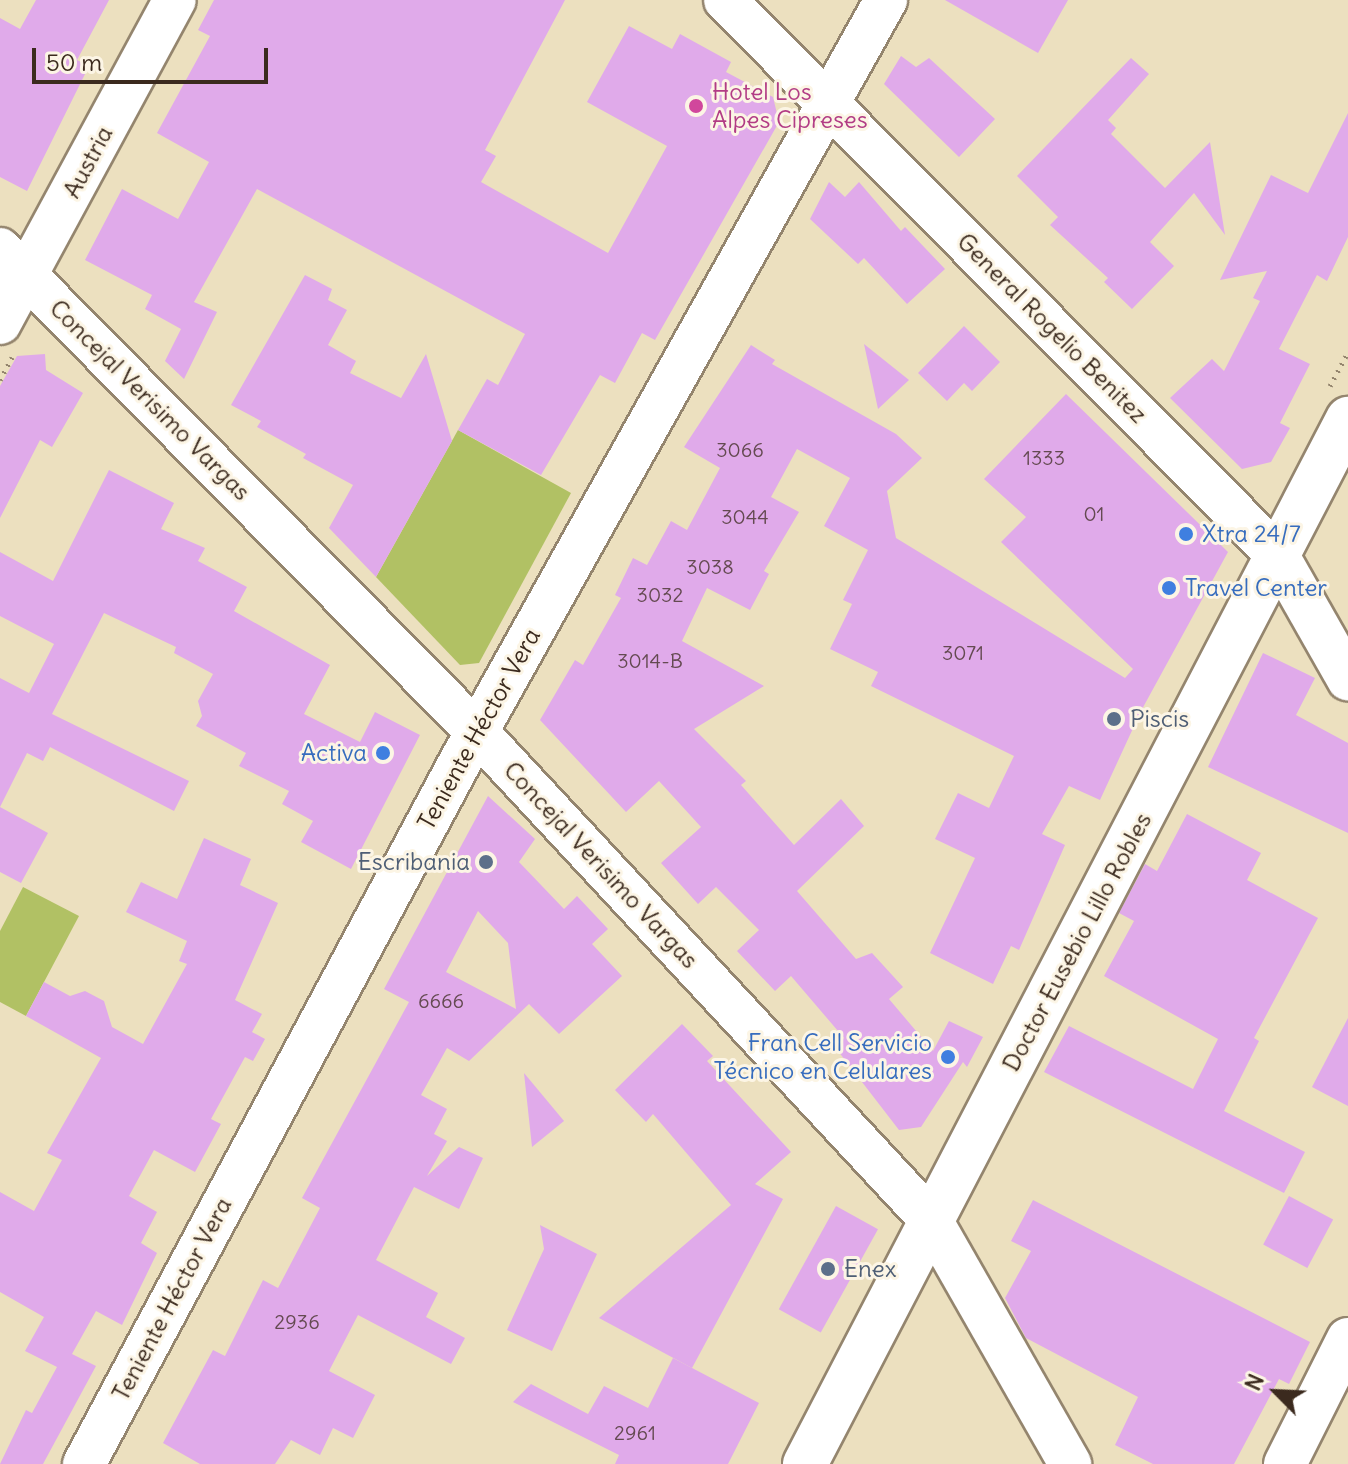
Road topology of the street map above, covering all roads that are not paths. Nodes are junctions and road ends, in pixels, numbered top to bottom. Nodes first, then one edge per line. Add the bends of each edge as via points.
1 (175, 0) edge
2 (725, 0) edge
3 (886, 0) edge
4 (828, 103) junction
5 (14, 262) edge
6 (7, 337) edge
7 (1348, 419) edge
8 (1278, 556) junction
9 (1348, 679) edge
10 (477, 732) junction
11 (931, 1220) junction
12 (1348, 1339) edge
13 (84, 1464) edge
14 (805, 1464) edge
15 (1070, 1464) edge
16 (1285, 1464) edge

1 - 5 street, Austria
2 - 4 street, General Rogelio Benitez
3 - 4 street, Teniente Héctor Vera
4 - 8 street, General Rogelio Benitez
4 - 10 street, Teniente Héctor Vera
5 - 6 street, Austria
5 - 10 street, Concejal Verisimo Vargas
7 - 8 main road, Doctor Eusebio Lillo Robles
8 - 9 street, General Rogelio Benitez
8 - 11 main road, Doctor Eusebio Lillo Robles
10 - 11 street, Concejal Verisimo Vargas
10 - 13 street, Teniente Héctor Vera
11 - 14 main road, Doctor Eusebio Lillo Robles
11 - 15 street, Concejal Verisimo Vargas
12 - 16 street

